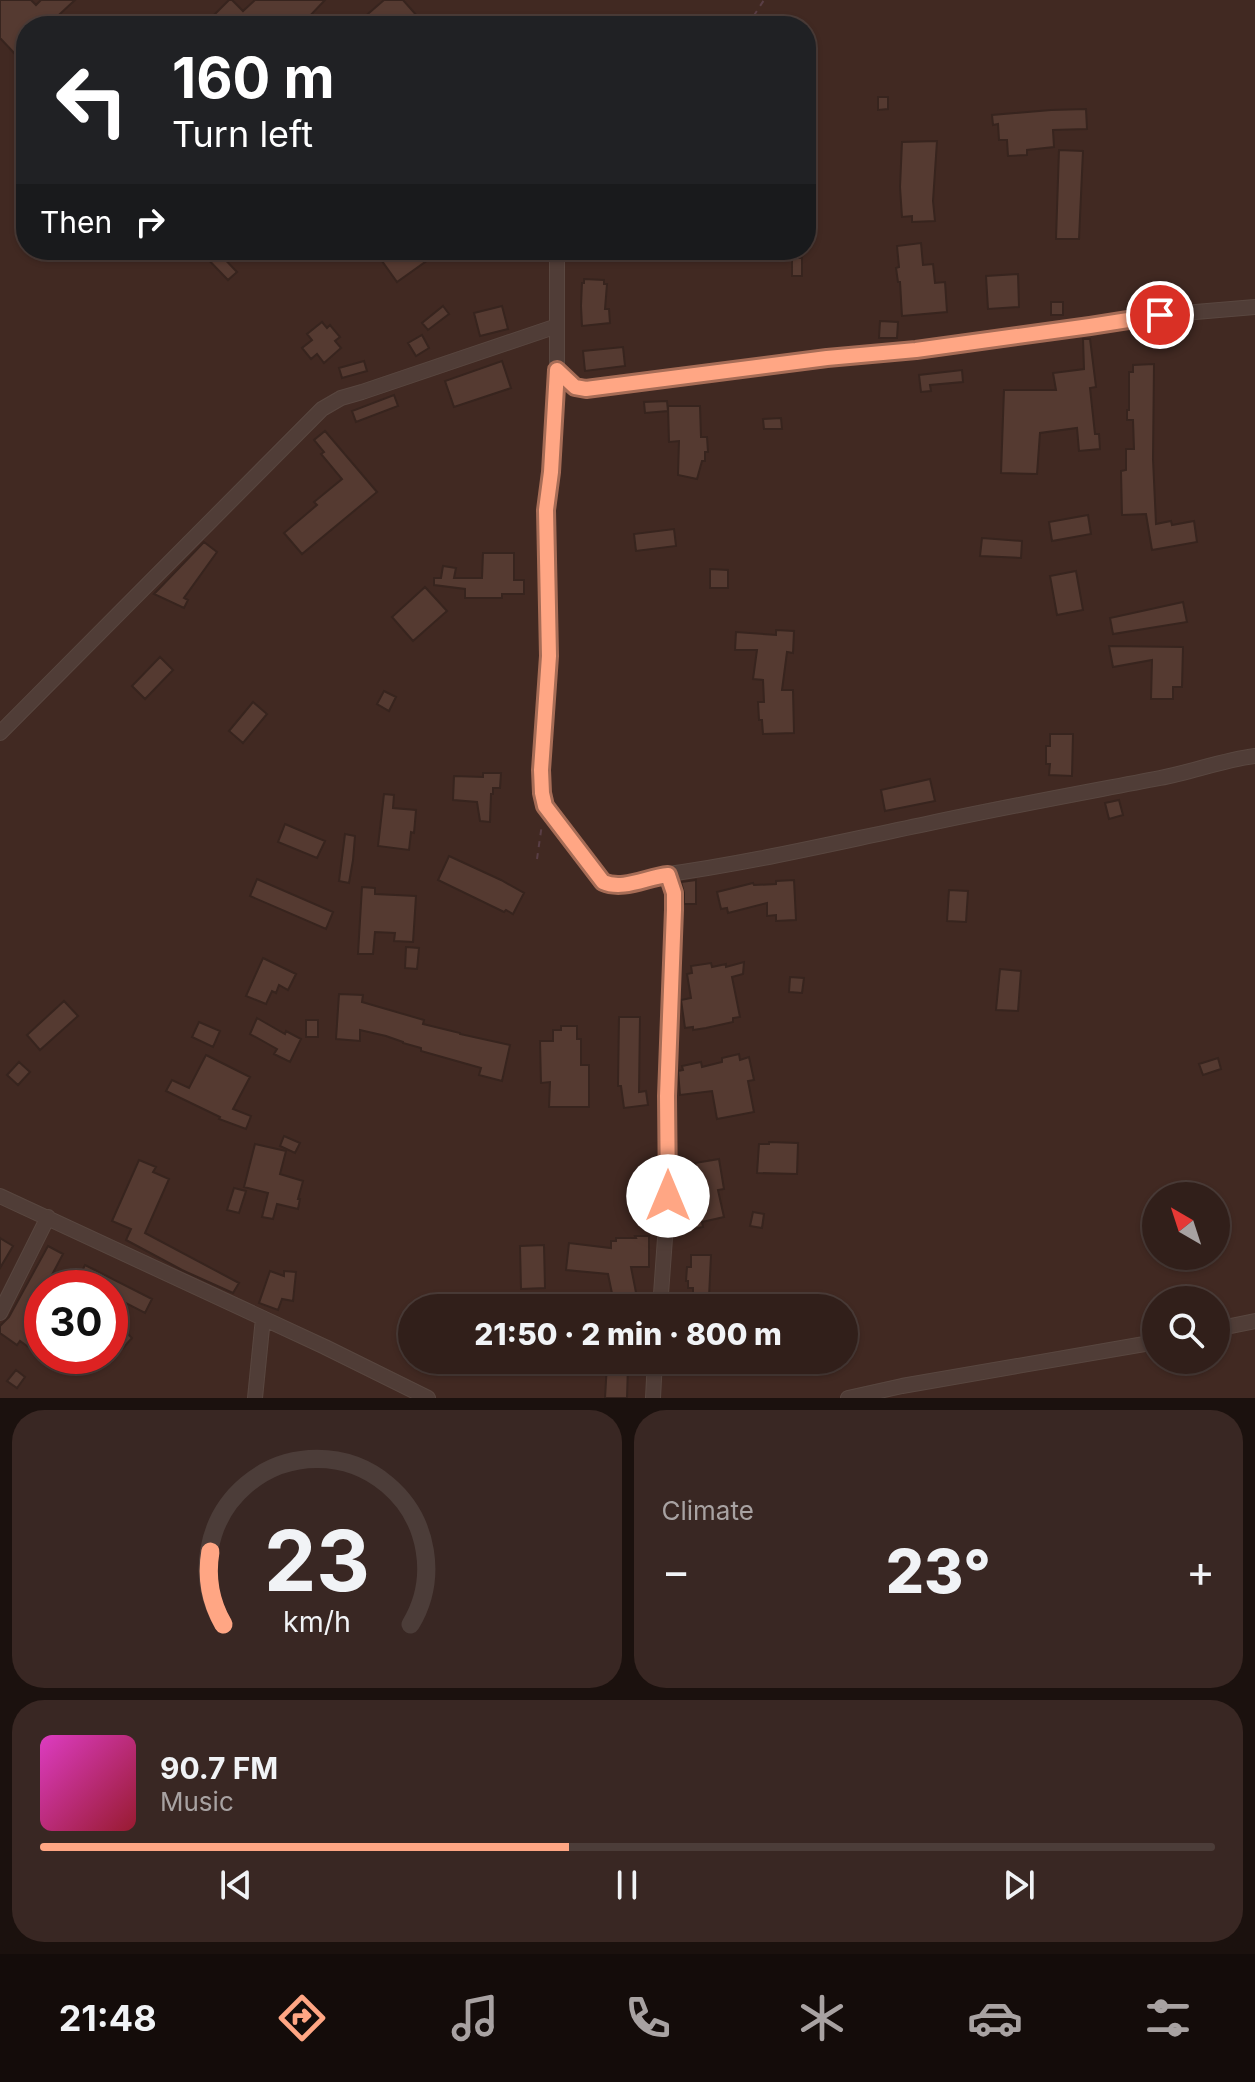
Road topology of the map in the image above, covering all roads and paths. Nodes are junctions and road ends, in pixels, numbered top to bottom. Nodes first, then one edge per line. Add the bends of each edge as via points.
1 (557, 260) edge
2 (1255, 307) edge
3 (557, 326) junction
4 (557, 370) junction
5 (0, 733) edge
6 (1255, 756) edge
7 (545, 806) junction
8 (537, 859) dead end
9 (668, 875) junction
10 (0, 1196) edge
11 (48, 1217) junction
12 (661, 1294) edge
13 (0, 1313) edge
14 (263, 1318) junction
15 (1255, 1321) edge
16 (1230, 1326) edge
17 (1142, 1344) edge
18 (654, 1374) edge
19 (255, 1398) edge
20 (428, 1398) edge
21 (653, 1398) edge
22 (848, 1398) edge

1 - 3 street
2 - 4 street via 586,389 575,387
3 - 4 street
3 - 5 street via 341,398 322,409
4 - 7 street via 546,510 549,656 541,770
6 - 9 street
7 - 8 path
7 - 9 street via 603,882 619,886
9 - 12 street via 674,910
10 - 11 street
11 - 13 street
11 - 14 street
14 - 19 street
14 - 20 street
15 - 16 street
17 - 22 street
18 - 21 street

